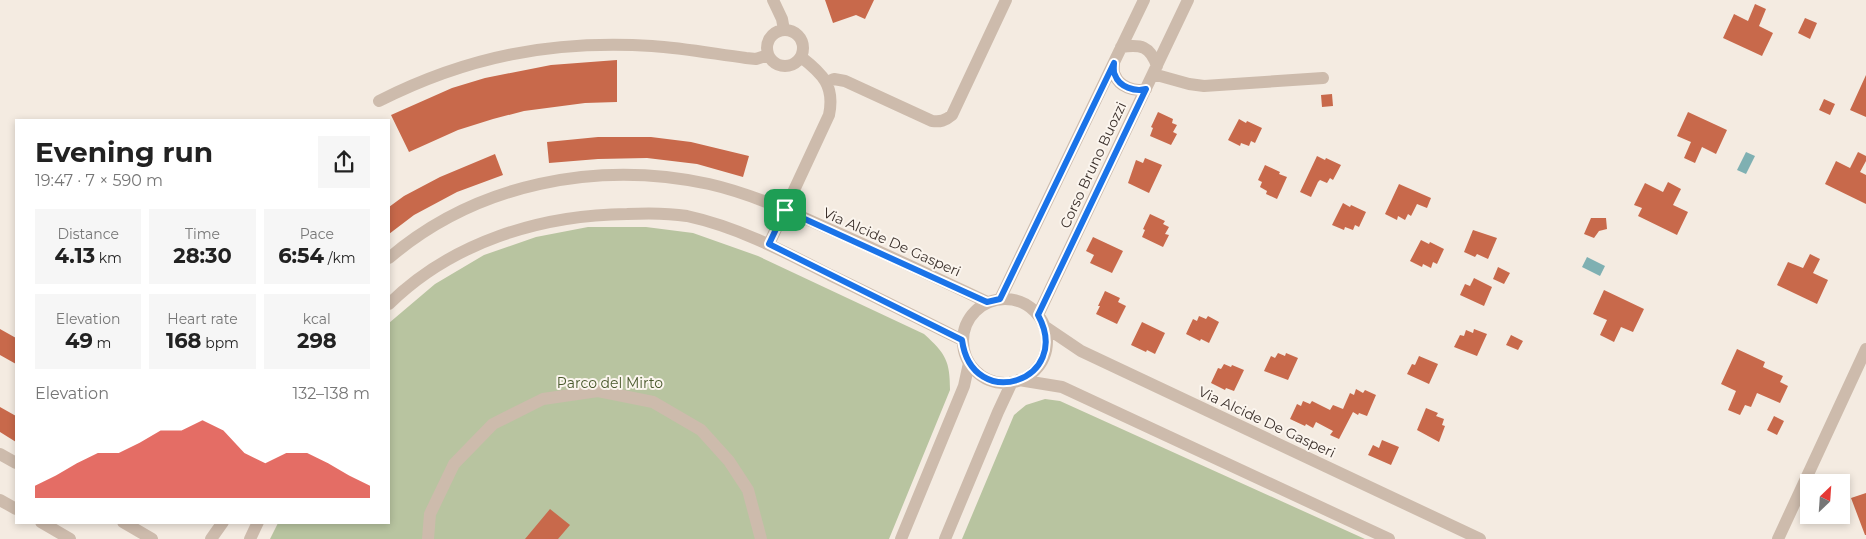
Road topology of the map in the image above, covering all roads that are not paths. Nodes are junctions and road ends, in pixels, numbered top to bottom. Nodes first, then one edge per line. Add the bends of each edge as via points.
1 (773, 0) edge
2 (1006, 0) edge
3 (1144, 0) edge
4 (1188, 0) edge
5 (784, 30) junction
6 (1121, 46) junction
7 (768, 55) junction
8 (801, 57) junction
9 (1114, 63) junction
10 (1155, 70) junction
11 (1323, 78) dead end
12 (827, 82) junction
13 (1146, 89) junction
14 (379, 100) dead end
15 (785, 210) junction
16 (769, 244) junction
17 (390, 257) edge
18 (1000, 299) junction
19 (987, 302) junction
20 (390, 303) edge
21 (1041, 321) junction
22 (962, 340) junction
23 (1866, 349) edge
24 (969, 363) junction
25 (1016, 381) junction
26 (0, 454) edge
27 (15, 462) edge
28 (0, 500) edge
29 (15, 508) edge
30 (44, 524) edge
31 (126, 524) edge
32 (222, 524) edge
33 (257, 524) edge
34 (70, 539) edge
35 (152, 539) edge
36 (211, 539) edge
37 (250, 539) edge
38 (428, 539) edge
39 (762, 539) edge
40 (901, 539) edge
41 (945, 539) edge
42 (1389, 539) edge
43 (1480, 539) edge
44 (1778, 539) edge

1 - 5 street
2 - 12 street via 947,120 932,121 839,79
3 - 6 street, Corso Bruno Buozzi
4 - 10 street, Corso Bruno Buozzi
5 - 7 street via 771,36 766,48
5 - 8 street via 793,32 801,40
6 - 9 street, Corso Bruno Buozzi
6 - 10 street via 1136,45 1148,49
7 - 8 street via 775,64 787,67
7 - 14 street via 756,59 652,46 580,45 536,49 494,57 414,83
8 - 12 street
9 - 13 street via 1115,75 1120,82 1139,91
9 - 18 street, Corso Bruno Buozzi
10 - 11 street via 1189,84 1204,86
10 - 13 street, Corso Bruno Buozzi
12 - 15 street via 831,105 828,116
13 - 21 street, Corso Bruno Buozzi
15 - 16 street
15 - 17 street, Via Alcide De Gasperi via 710,184 676,178 630,174 553,180 476,204 409,241
15 - 19 street, Via Alcide De Gasperi
16 - 20 street via 686,216 642,213 565,219 524,227 459,252
16 - 22 street
18 - 19 street
18 - 21 street via 1015,300 1028,306
19 - 22 street via 969,318
21 - 25 street via 1047,339 1040,364 1031,374
21 - 43 street, Via Alcide De Gasperi via 1081,351
22 - 24 street
23 - 44 street
24 - 25 street via 988,379 1000,383
24 - 40 street via 964,386
25 - 41 street via 998,412
25 - 42 street via 1062,387
26 - 27 street
28 - 29 street
30 - 34 street
31 - 35 street
32 - 36 street
33 - 37 street
38 - 39 street via 430,514 454,464 493,424 543,399 598,391 653,402 701,430 729,461 748,490

